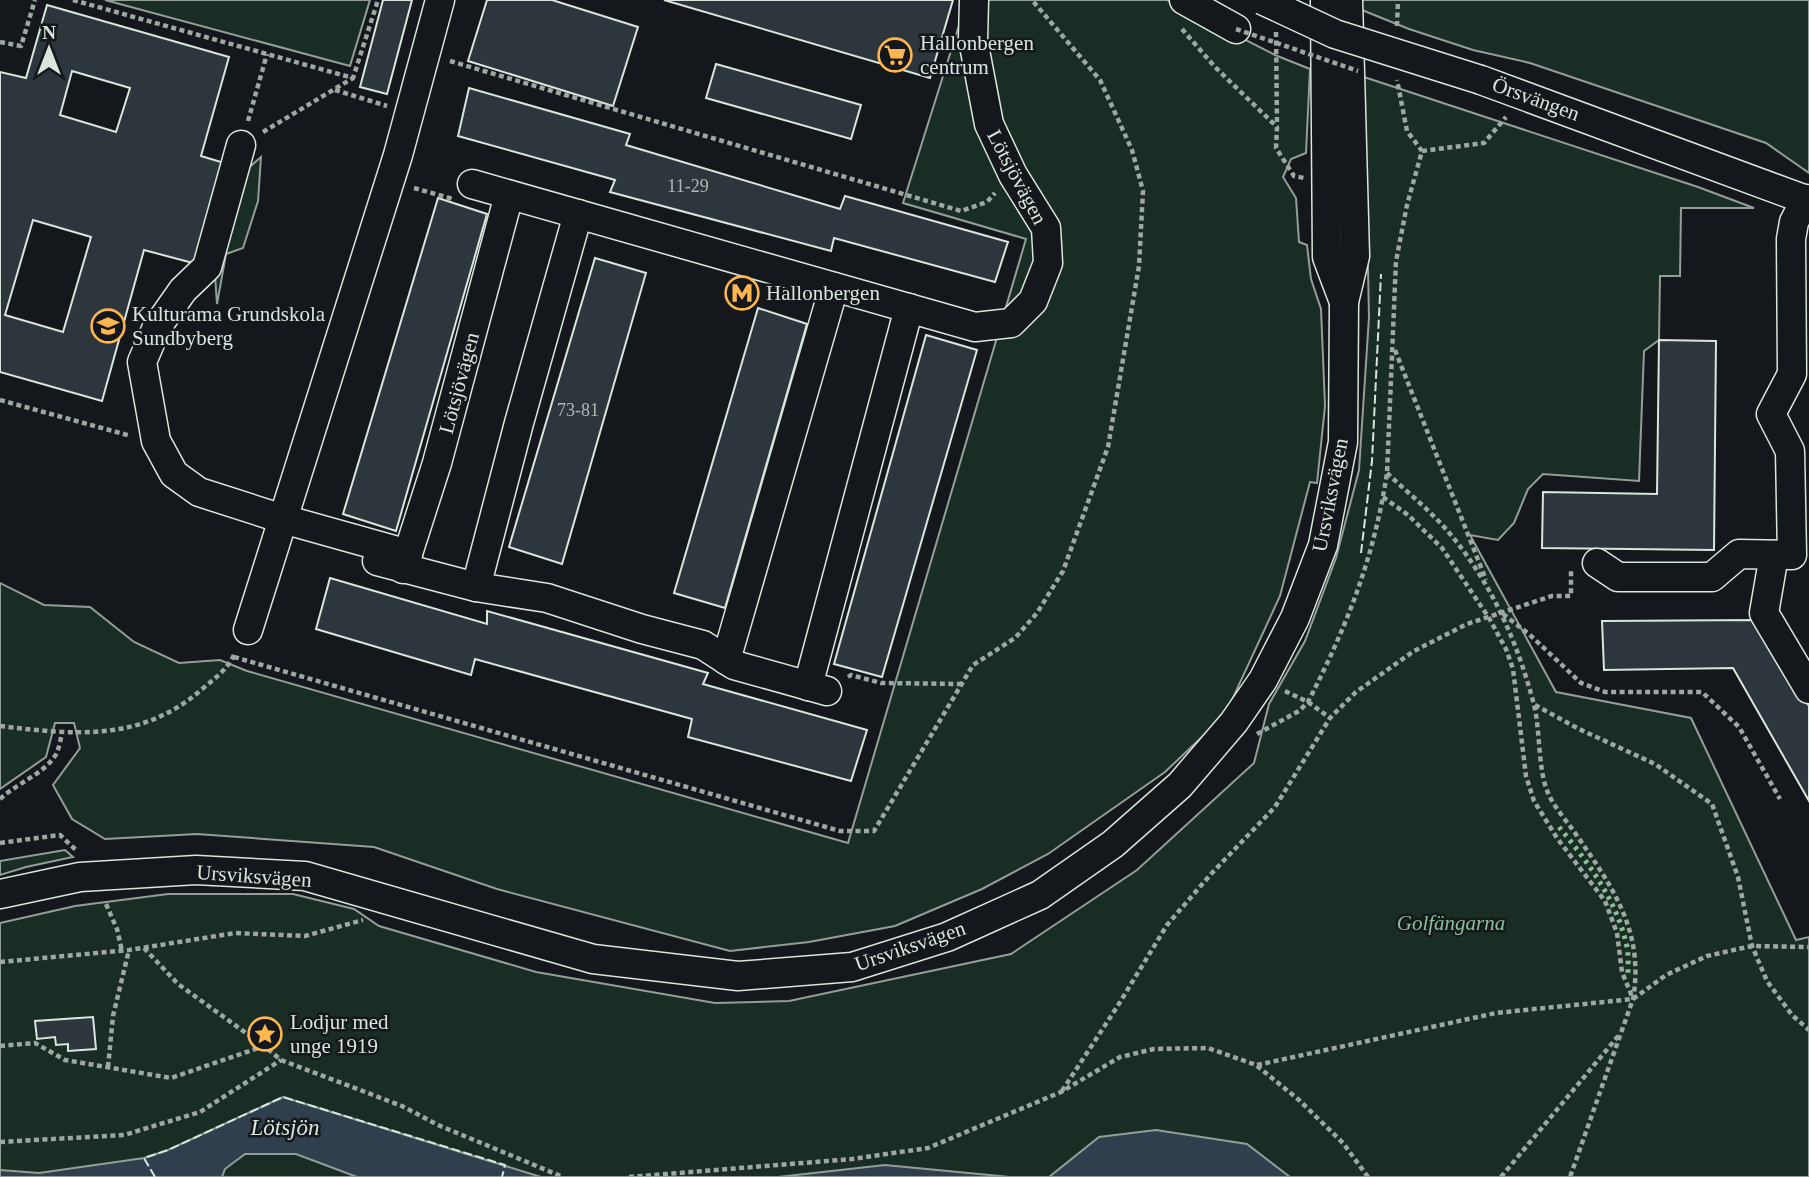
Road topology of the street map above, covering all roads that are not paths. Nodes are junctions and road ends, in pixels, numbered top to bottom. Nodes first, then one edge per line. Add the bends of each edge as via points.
1 (440, 0) edge
2 (974, 0) edge
3 (1262, 0) edge
4 (1325, 0) edge
5 (1348, 0) edge
6 (1181, 13) edge
7 (1236, 29) dead end
8 (241, 145) road end
9 (472, 184) dead end
10 (509, 195) junction
11 (1808, 200) edge
12 (578, 214) junction
13 (834, 287) junction
14 (1344, 302) junction
15 (909, 309) junction
16 (283, 519) junction
17 (351, 553) dead end
18 (1792, 560) edge
19 (406, 562) junction
20 (1597, 563) dead end
21 (476, 587) junction
22 (248, 630) road end
23 (726, 660) junction
24 (1809, 689) edge
25 (0, 894) edge

1 - 16 street via 398,155
2 - 15 street, Lötsjövägen via 973,40 989,124 1046,228 1048,263 1033,301 1011,323 975,327
3 - 11 street, Örsvängen, bridge via 1335,33 1481,79
4 - 14 street, Ursviksvägen via 1328,257
5 - 14 street, Ursviksvägen via 1355,256
6 - 7 street
8 - 16 street via 206,267 157,327 142,362 156,441 174,474 199,492
9 - 10 street, Lötsjövägen
10 - 12 street, Lötsjövägen
10 - 19 street, Lötsjövägen
11 - 18 street via 1794,222 1791,239 1792,374 1771,414 1790,451
12 - 13 street, Lötsjövägen
12 - 21 street
13 - 15 street, Lötsjövägen
13 - 23 street
14 - 25 street, Ursviksvägen via 1343,442 1323,545 1263,680 1180,785 1113,844 1040,895 947,937 852,967 737,976 593,959 305,876 196,870 80,877
15 - 23 street via 818,688
16 - 19 street
16 - 22 street
17 - 19 street
18 - 20 street via 1739,554 1712,577 1618,577
18 - 24 street via 1763,612
19 - 21 street
21 - 23 street via 547,598 703,645

